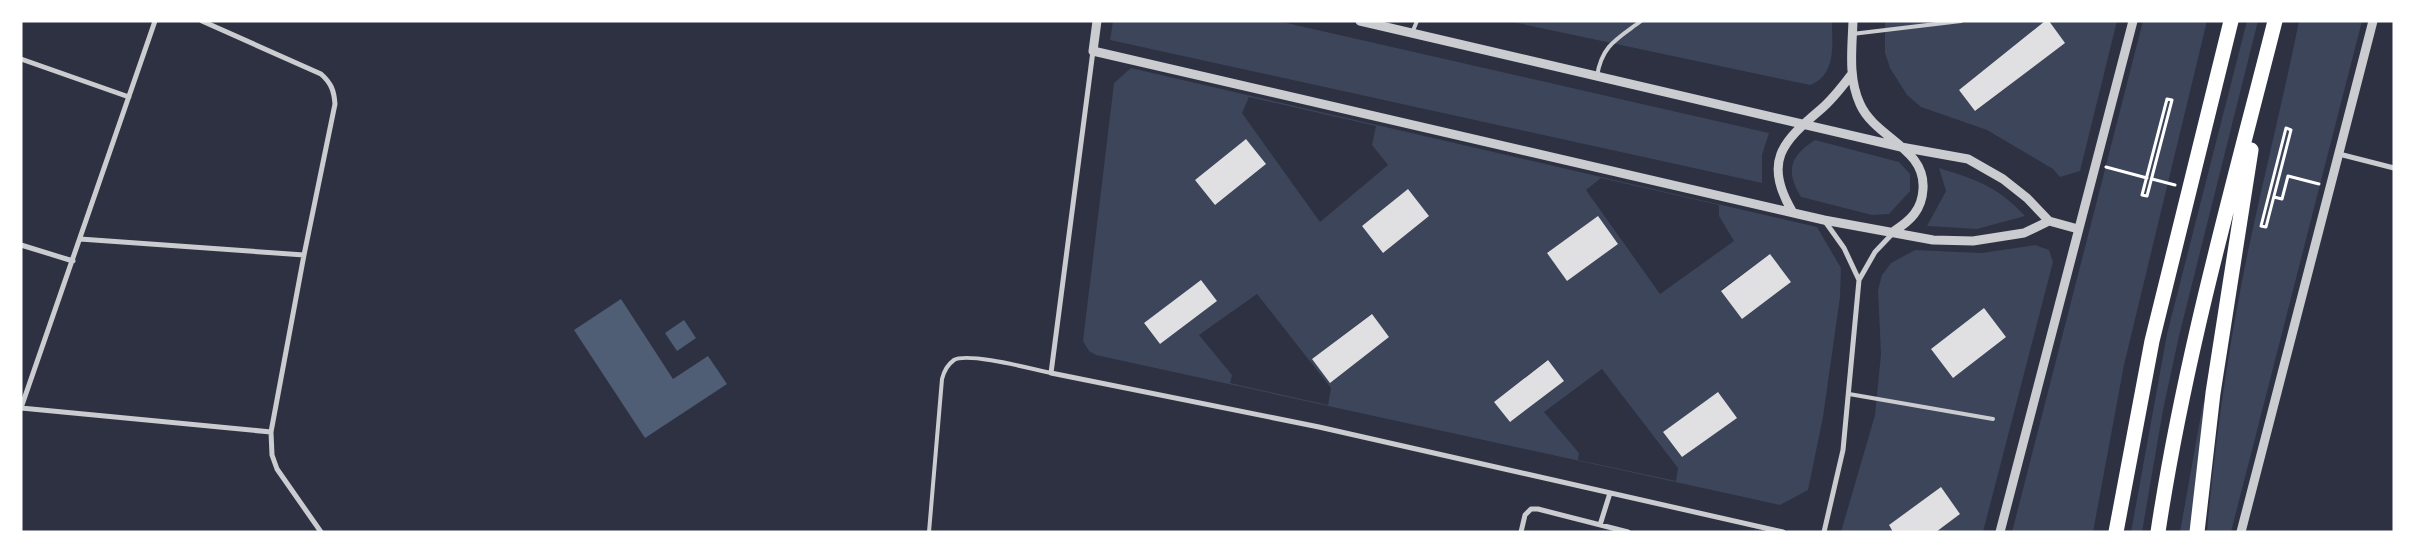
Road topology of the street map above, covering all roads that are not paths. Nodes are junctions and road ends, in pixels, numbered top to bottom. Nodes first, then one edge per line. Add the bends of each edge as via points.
1 (155, 21) edge
2 (202, 21) edge
3 (1097, 21) edge
4 (1360, 21) edge
5 (1417, 21) edge
6 (1641, 21) edge
7 (1853, 21) edge
8 (1961, 21) edge
9 (2133, 21) edge
10 (2231, 21) edge
11 (2274, 21) edge
12 (2373, 21) edge
13 (1412, 33) junction
14 (1852, 34) junction
15 (1093, 51) junction
16 (2266, 56) junction
17 (21, 59) edge
18 (1851, 75) junction
19 (1597, 76) junction
20 (129, 97) junction
21 (1802, 124) junction
22 (1901, 147) junction
23 (2340, 154) junction
24 (2394, 168) edge
25 (1792, 211) junction
26 (1824, 220) junction
27 (2049, 221) junction
28 (2078, 229) junction
29 (1894, 231) junction
30 (80, 239) junction
31 (21, 245) edge
32 (304, 255) junction
33 (72, 261) junction
34 (1859, 280) junction
35 (1051, 373) junction
36 (1849, 394) junction
37 (21, 408) edge
38 (1993, 418) dead end
39 (271, 432) junction
40 (1610, 493) junction
41 (1600, 525) junction
42 (321, 532) edge
43 (929, 532) edge
44 (1521, 532) edge
45 (1628, 532) edge
46 (1783, 532) edge
47 (1824, 532) edge
48 (2000, 532) edge
49 (2116, 532) edge
50 (2158, 532) edge
51 (2197, 532) edge
52 (2241, 532) edge

1 - 20 street
2 - 32 street via 321,74 330,82 335,104
3 - 15 street
4 - 13 street
5 - 13 lane
6 - 19 lane via 1605,50
7 - 14 street
8 - 14 lane
9 - 28 street
10 - 49 highway via 2152,341
11 - 16 highway
12 - 23 street
13 - 19 street
14 - 18 street
15 - 25 street
15 - 35 street
16 - 50 highway via 2198,322
16 - 51 highway via 2213,393
17 - 20 street
18 - 21 street via 1837,93
18 - 22 street via 1868,119
19 - 21 street
20 - 30 street
21 - 22 street
21 - 25 street via 1788,138 1780,156 1778,175 1782,195
22 - 27 street via 1946,154 1984,168 2027,198
22 - 29 street via 1915,159 1922,171 1923,196 1913,217
23 - 24 street
23 - 52 street
25 - 26 street
26 - 29 street
26 - 34 street via 1844,248
27 - 28 street
27 - 29 street via 2024,233 1973,241 1933,240
28 - 48 street
29 - 34 street
30 - 32 street
30 - 33 street
31 - 33 street
32 - 39 street
33 - 37 street
34 - 36 street
35 - 40 street via 1319,427
35 - 43 lane via 970,357 954,360 945,369
36 - 38 lane
36 - 47 street via 1840,472
37 - 39 street
39 - 42 street via 272,454 277,469
40 - 41 street
40 - 46 street
41 - 44 street via 1538,509 1525,515
41 - 45 street

